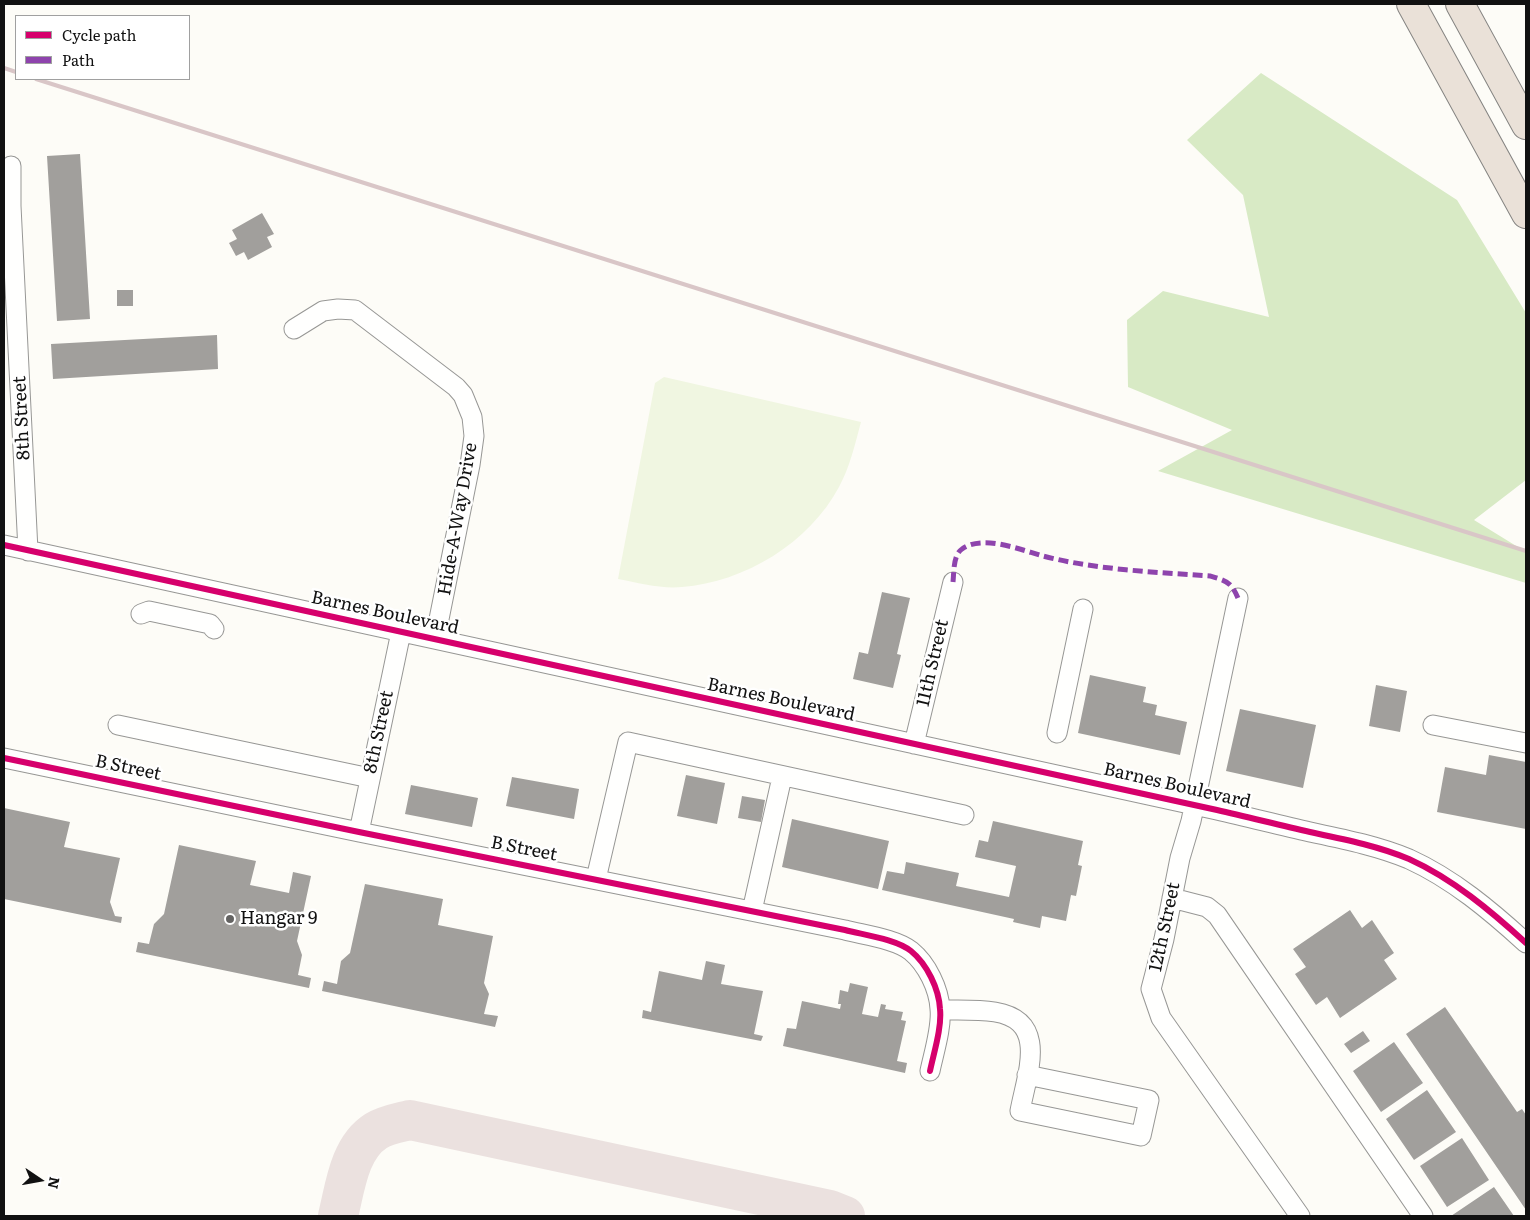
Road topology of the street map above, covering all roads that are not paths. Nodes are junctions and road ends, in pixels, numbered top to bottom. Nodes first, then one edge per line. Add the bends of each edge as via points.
1 (1411, 4) edge
2 (1460, 4) edge
3 (1526, 125) edge
4 (11, 166) dead end
5 (1526, 214) edge
6 (294, 330) dead end
7 (4, 545) edge
8 (28, 551) junction
9 (953, 582) dead end
10 (1238, 598) dead end
11 (1083, 609) dead end
12 (141, 614) dead end
13 (214, 629) dead end
14 (401, 632) junction
15 (435, 639) junction
16 (118, 725) dead end
17 (1433, 725) dead end
18 (1057, 733) dead end
19 (1526, 743) edge
20 (914, 744) junction
21 (4, 758) edge
22 (782, 776) junction
23 (370, 778) junction
24 (1194, 805) junction
25 (964, 815) dead end
26 (359, 832) junction
27 (596, 879) junction
28 (1172, 898) junction
29 (752, 911) junction
30 (1526, 943) edge
31 (940, 1010) junction
32 (930, 1071) dead end
33 (1027, 1075) junction
34 (1300, 1216) edge
35 (1423, 1216) edge

1 - 5 highway
2 - 3 highway
4 - 8 street, 8th Street
6 - 15 street, Hide-A-Way Drive via 323,311 355,310 446,378 467,403 474,436
7 - 8 street, Barnes Boulevard
8 - 14 street, Barnes Boulevard
9 - 20 street, 11th Street
10 - 24 street, 12th Street
11 - 18 street
12 - 13 street via 149,611 203,622
14 - 15 street, Barnes Boulevard
14 - 23 street, 8th Street
15 - 20 street, Barnes Boulevard
16 - 23 street
17 - 19 street
20 - 24 street, Barnes Boulevard
21 - 26 street, B Street
22 - 25 street
22 - 27 street via 628,742
22 - 29 street
23 - 26 street, 8th Street
24 - 28 street, 12th Street
24 - 30 street, Barnes Boulevard via 1360,844 1408,859 1452,883
26 - 27 street, B Street
27 - 29 street, B Street
28 - 34 street, 12th Street via 1151,988 1161,1018
28 - 35 street via 1207,907 1217,915
29 - 31 street, B Street via 872,936 911,951 931,978
31 - 32 street, B Street
31 - 33 street via 994,1012 1010,1016 1022,1024 1030,1037
33 - 33 street via 1020,1111 1141,1136 1149,1100

